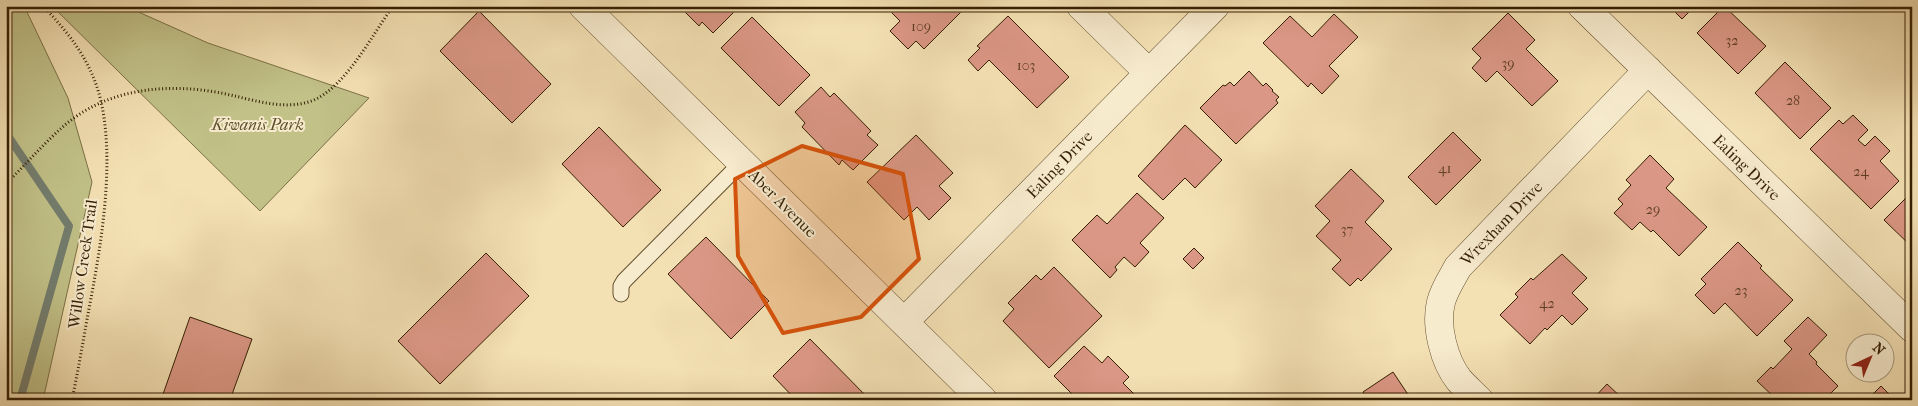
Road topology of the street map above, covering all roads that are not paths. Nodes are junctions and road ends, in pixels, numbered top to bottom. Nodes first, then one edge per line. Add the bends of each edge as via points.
1 (583, 6) edge
2 (1081, 6) edge
3 (1214, 6) edge
4 (1582, 6) edge
5 (1648, 70) junction
6 (1148, 72) junction
7 (742, 162) junction
8 (622, 294) dead end
9 (904, 322) junction
10 (1912, 328) edge
11 (983, 400) edge
12 (1479, 400) edge

1 - 7 street, Aber Avenue
2 - 6 street
3 - 6 street, Ealing Drive
4 - 5 street, Ealing Drive
5 - 10 street, Ealing Drive
5 - 12 street, Wrexham Drive via 1458,267 1447,286 1440,304 1440,340 1459,380
6 - 9 street, Ealing Drive
7 - 8 lane via 624,281
7 - 9 street, Aber Avenue
9 - 11 street, Aber Avenue

